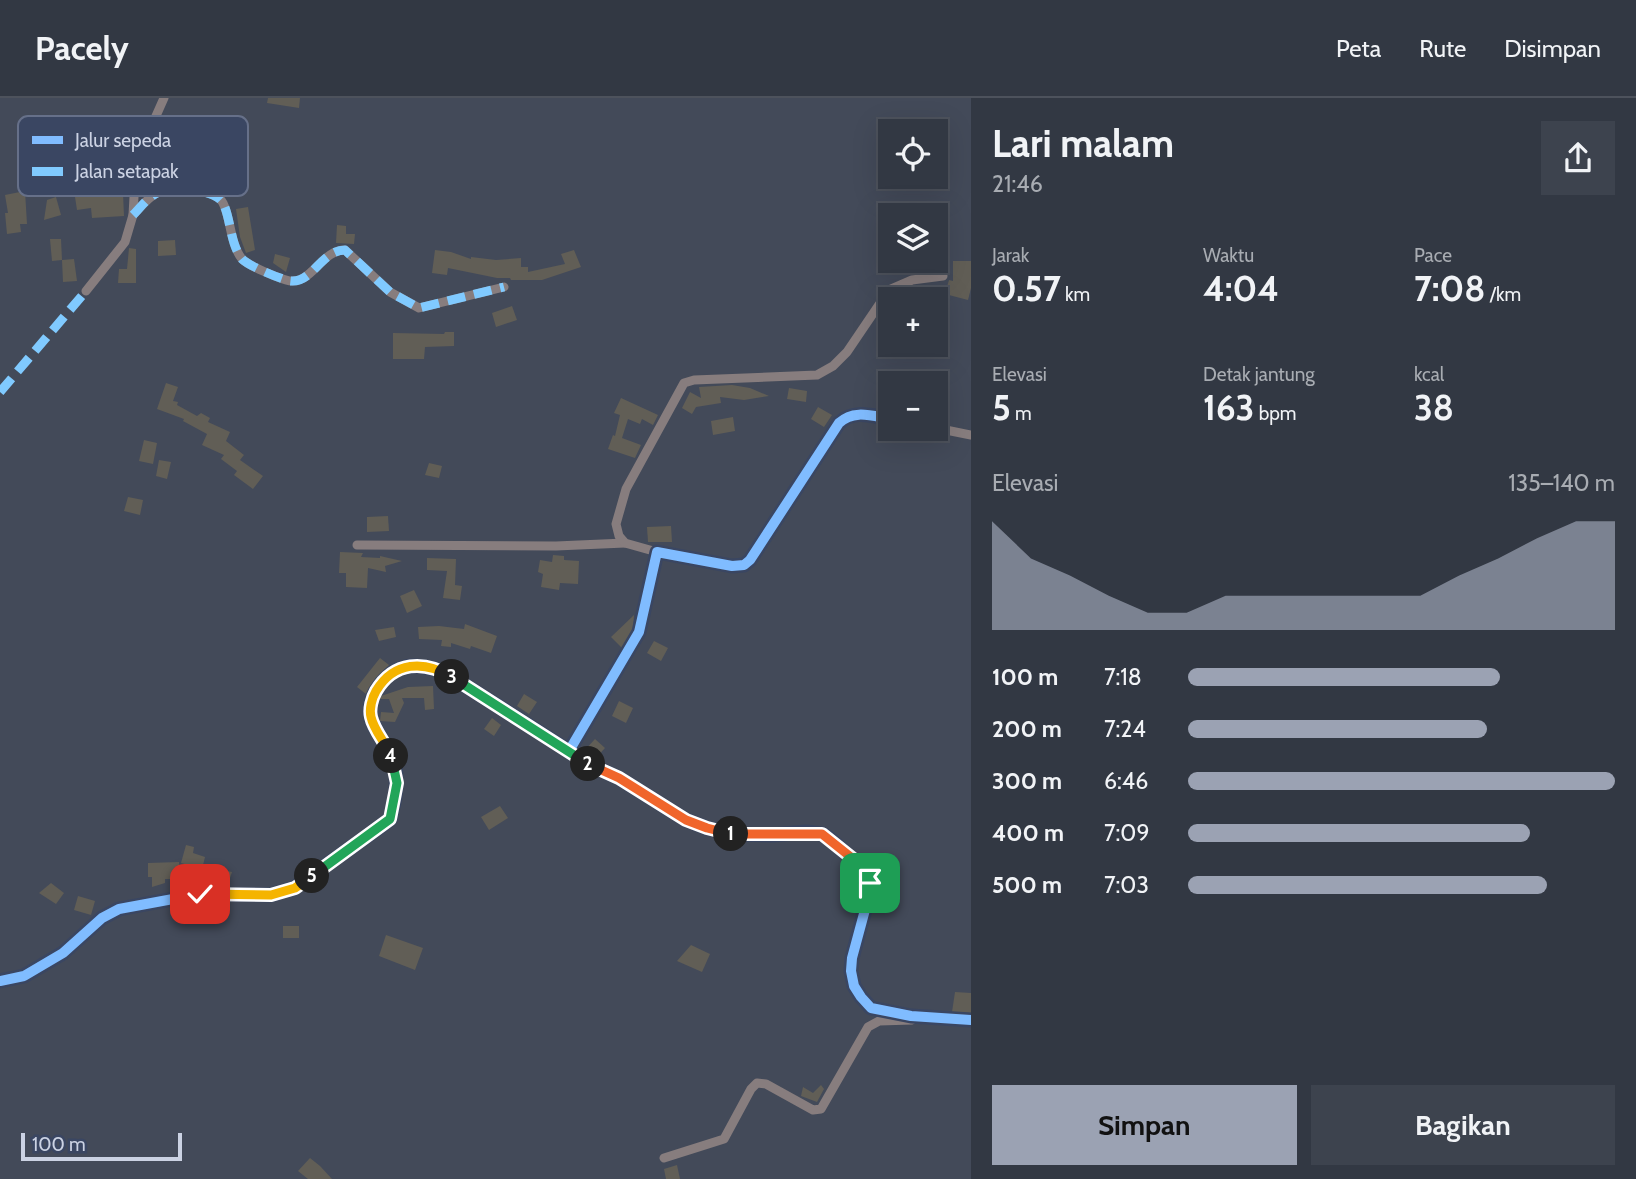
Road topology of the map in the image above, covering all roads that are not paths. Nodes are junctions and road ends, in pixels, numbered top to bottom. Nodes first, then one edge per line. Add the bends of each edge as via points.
1 (164, 98) edge
2 (156, 116) edge
3 (134, 196) edge
4 (155, 196) edge
5 (216, 196) edge
6 (133, 215) junction
7 (943, 276) dead end
8 (504, 287) dead end
9 (86, 291) dead end
10 (878, 417) edge
11 (948, 431) edge
12 (971, 435) edge
13 (625, 543) junction
14 (357, 545) dead end
15 (657, 552) junction
16 (569, 751) junction
17 (0, 981) edge
18 (959, 1019) junction
19 (971, 1020) edge
20 (664, 1158) dead end

1 - 2 street
3 - 6 street
4 - 6 street
5 - 8 street via 245,261 292,282 304,278 330,253 345,250 390,292 419,308
6 - 9 street via 125,243
7 - 13 street via 912,280 889,290 847,352 817,375 684,383 626,489 616,524
10 - 15 street via 851,415 839,423 744,565
11 - 12 street
13 - 14 street
13 - 15 street
15 - 16 street via 639,632
16 - 17 street via 444,673 410,666 391,671 372,697 370,715 389,751 397,783 390,819 377,830 295,888 271,895 200,894 119,909 63,953 24,976
16 - 18 street via 707,828 732,834 806,832 829,838 862,868 870,883 852,958 854,986 861,997 872,1008
18 - 19 street
18 - 20 street via 873,1023 821,1109 813,1110 757,1083 724,1139

